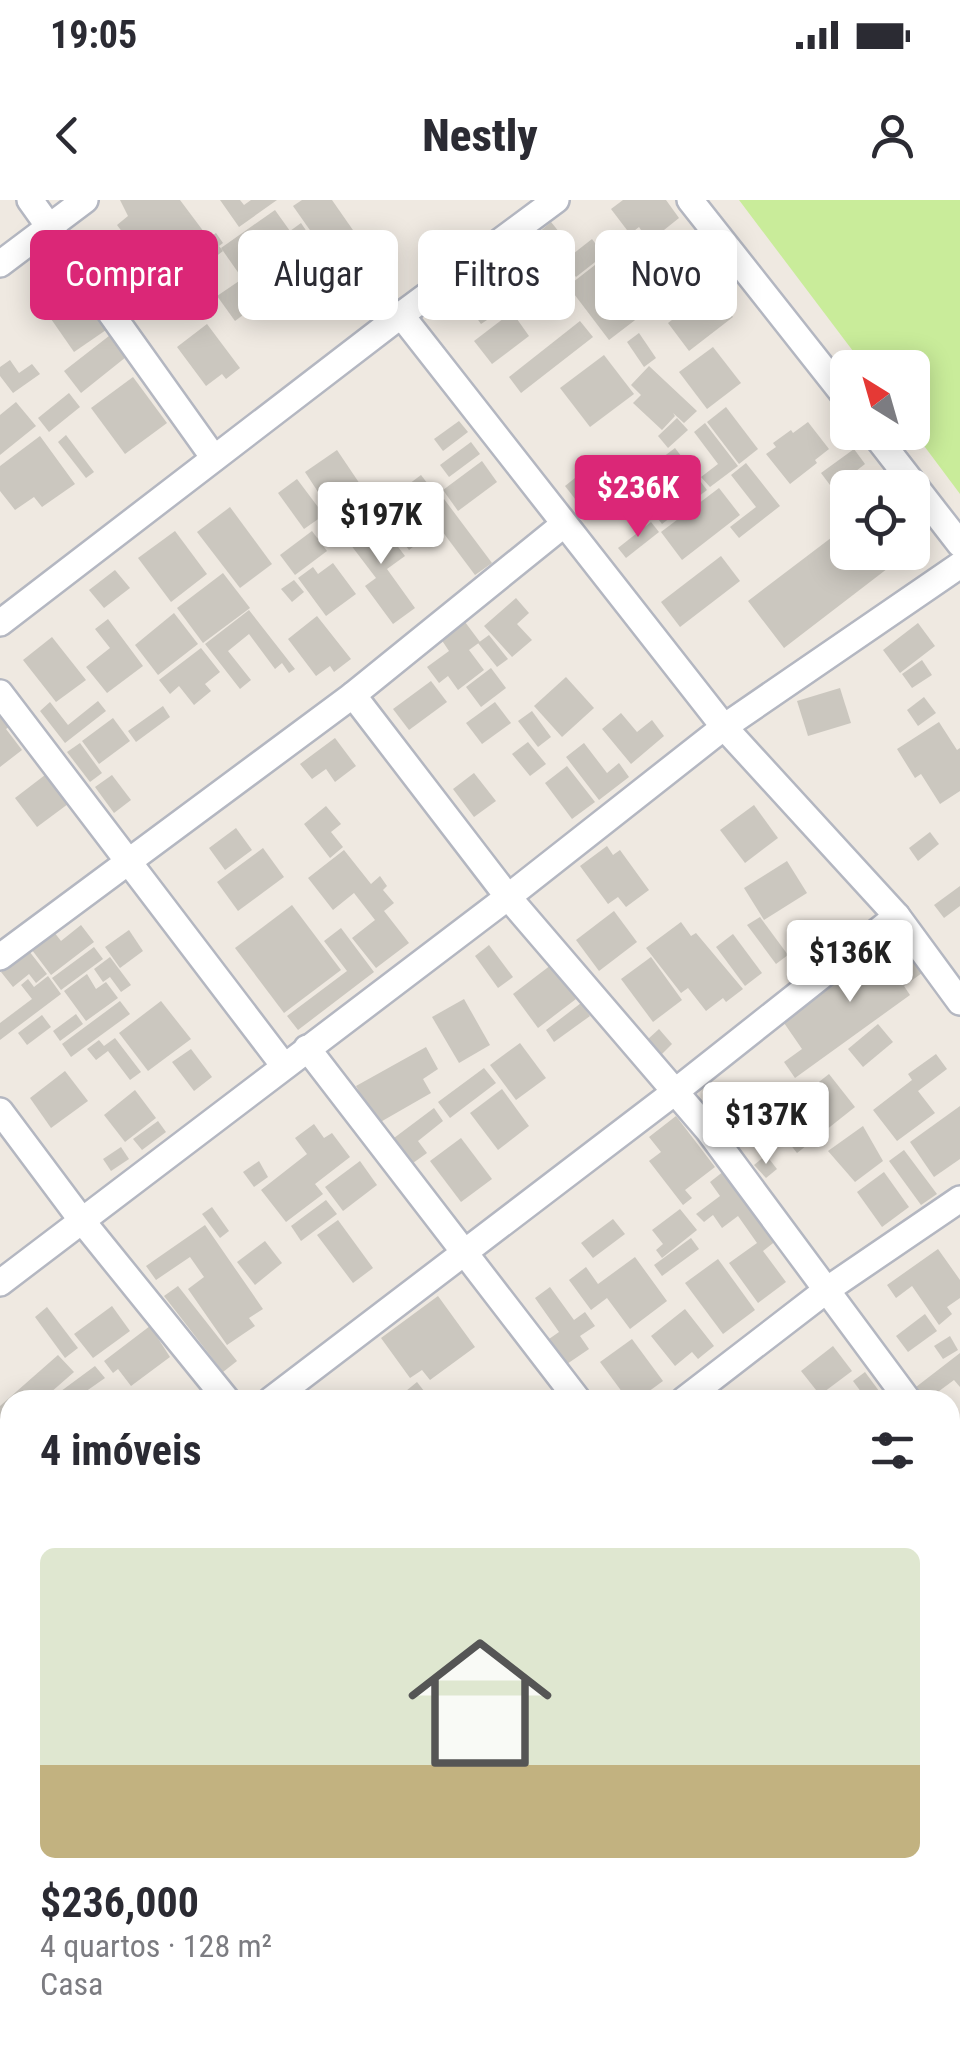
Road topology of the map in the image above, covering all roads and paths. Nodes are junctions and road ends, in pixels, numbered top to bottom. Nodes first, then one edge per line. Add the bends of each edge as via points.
1 (30, 200) edge
2 (86, 200) edge
3 (556, 200) edge
4 (690, 200) edge
5 (46, 228) junction
6 (0, 264) edge
7 (400, 315) junction
8 (830, 377) edge
9 (887, 450) edge
10 (214, 458) junction
11 (563, 525) junction
12 (960, 544) edge
13 (960, 566) edge
14 (0, 623) edge
15 (0, 692) edge
16 (354, 695) junction
17 (724, 728) junction
18 (130, 862) junction
19 (508, 898) junction
20 (897, 916) junction
21 (0, 958) edge
22 (960, 1002) edge
23 (307, 1048) junction
24 (284, 1066) junction
25 (676, 1091) junction
26 (0, 1112) edge
27 (960, 1199) edge
28 (83, 1222) junction
29 (465, 1253) junction
30 (0, 1284) edge
31 (828, 1289) junction
32 (219, 1390) edge
33 (284, 1390) edge
34 (570, 1390) edge
35 (697, 1390) edge
36 (901, 1390) edge

1 - 5 street
2 - 5 street
3 - 7 street
4 - 8 street
5 - 6 street
5 - 10 street
7 - 10 street
7 - 11 street
9 - 12 street
10 - 14 street
11 - 16 street
11 - 17 street
13 - 17 street
15 - 18 street
16 - 18 street
16 - 19 street
17 - 19 street
17 - 20 street
18 - 21 street
18 - 24 street
19 - 23 street
19 - 25 street
20 - 22 street
20 - 25 street
23 - 24 street
23 - 29 street
24 - 28 street
25 - 29 street
25 - 31 street
26 - 28 street
27 - 31 street
28 - 30 street
28 - 32 street
29 - 33 street
29 - 34 street
31 - 35 street
31 - 36 street

